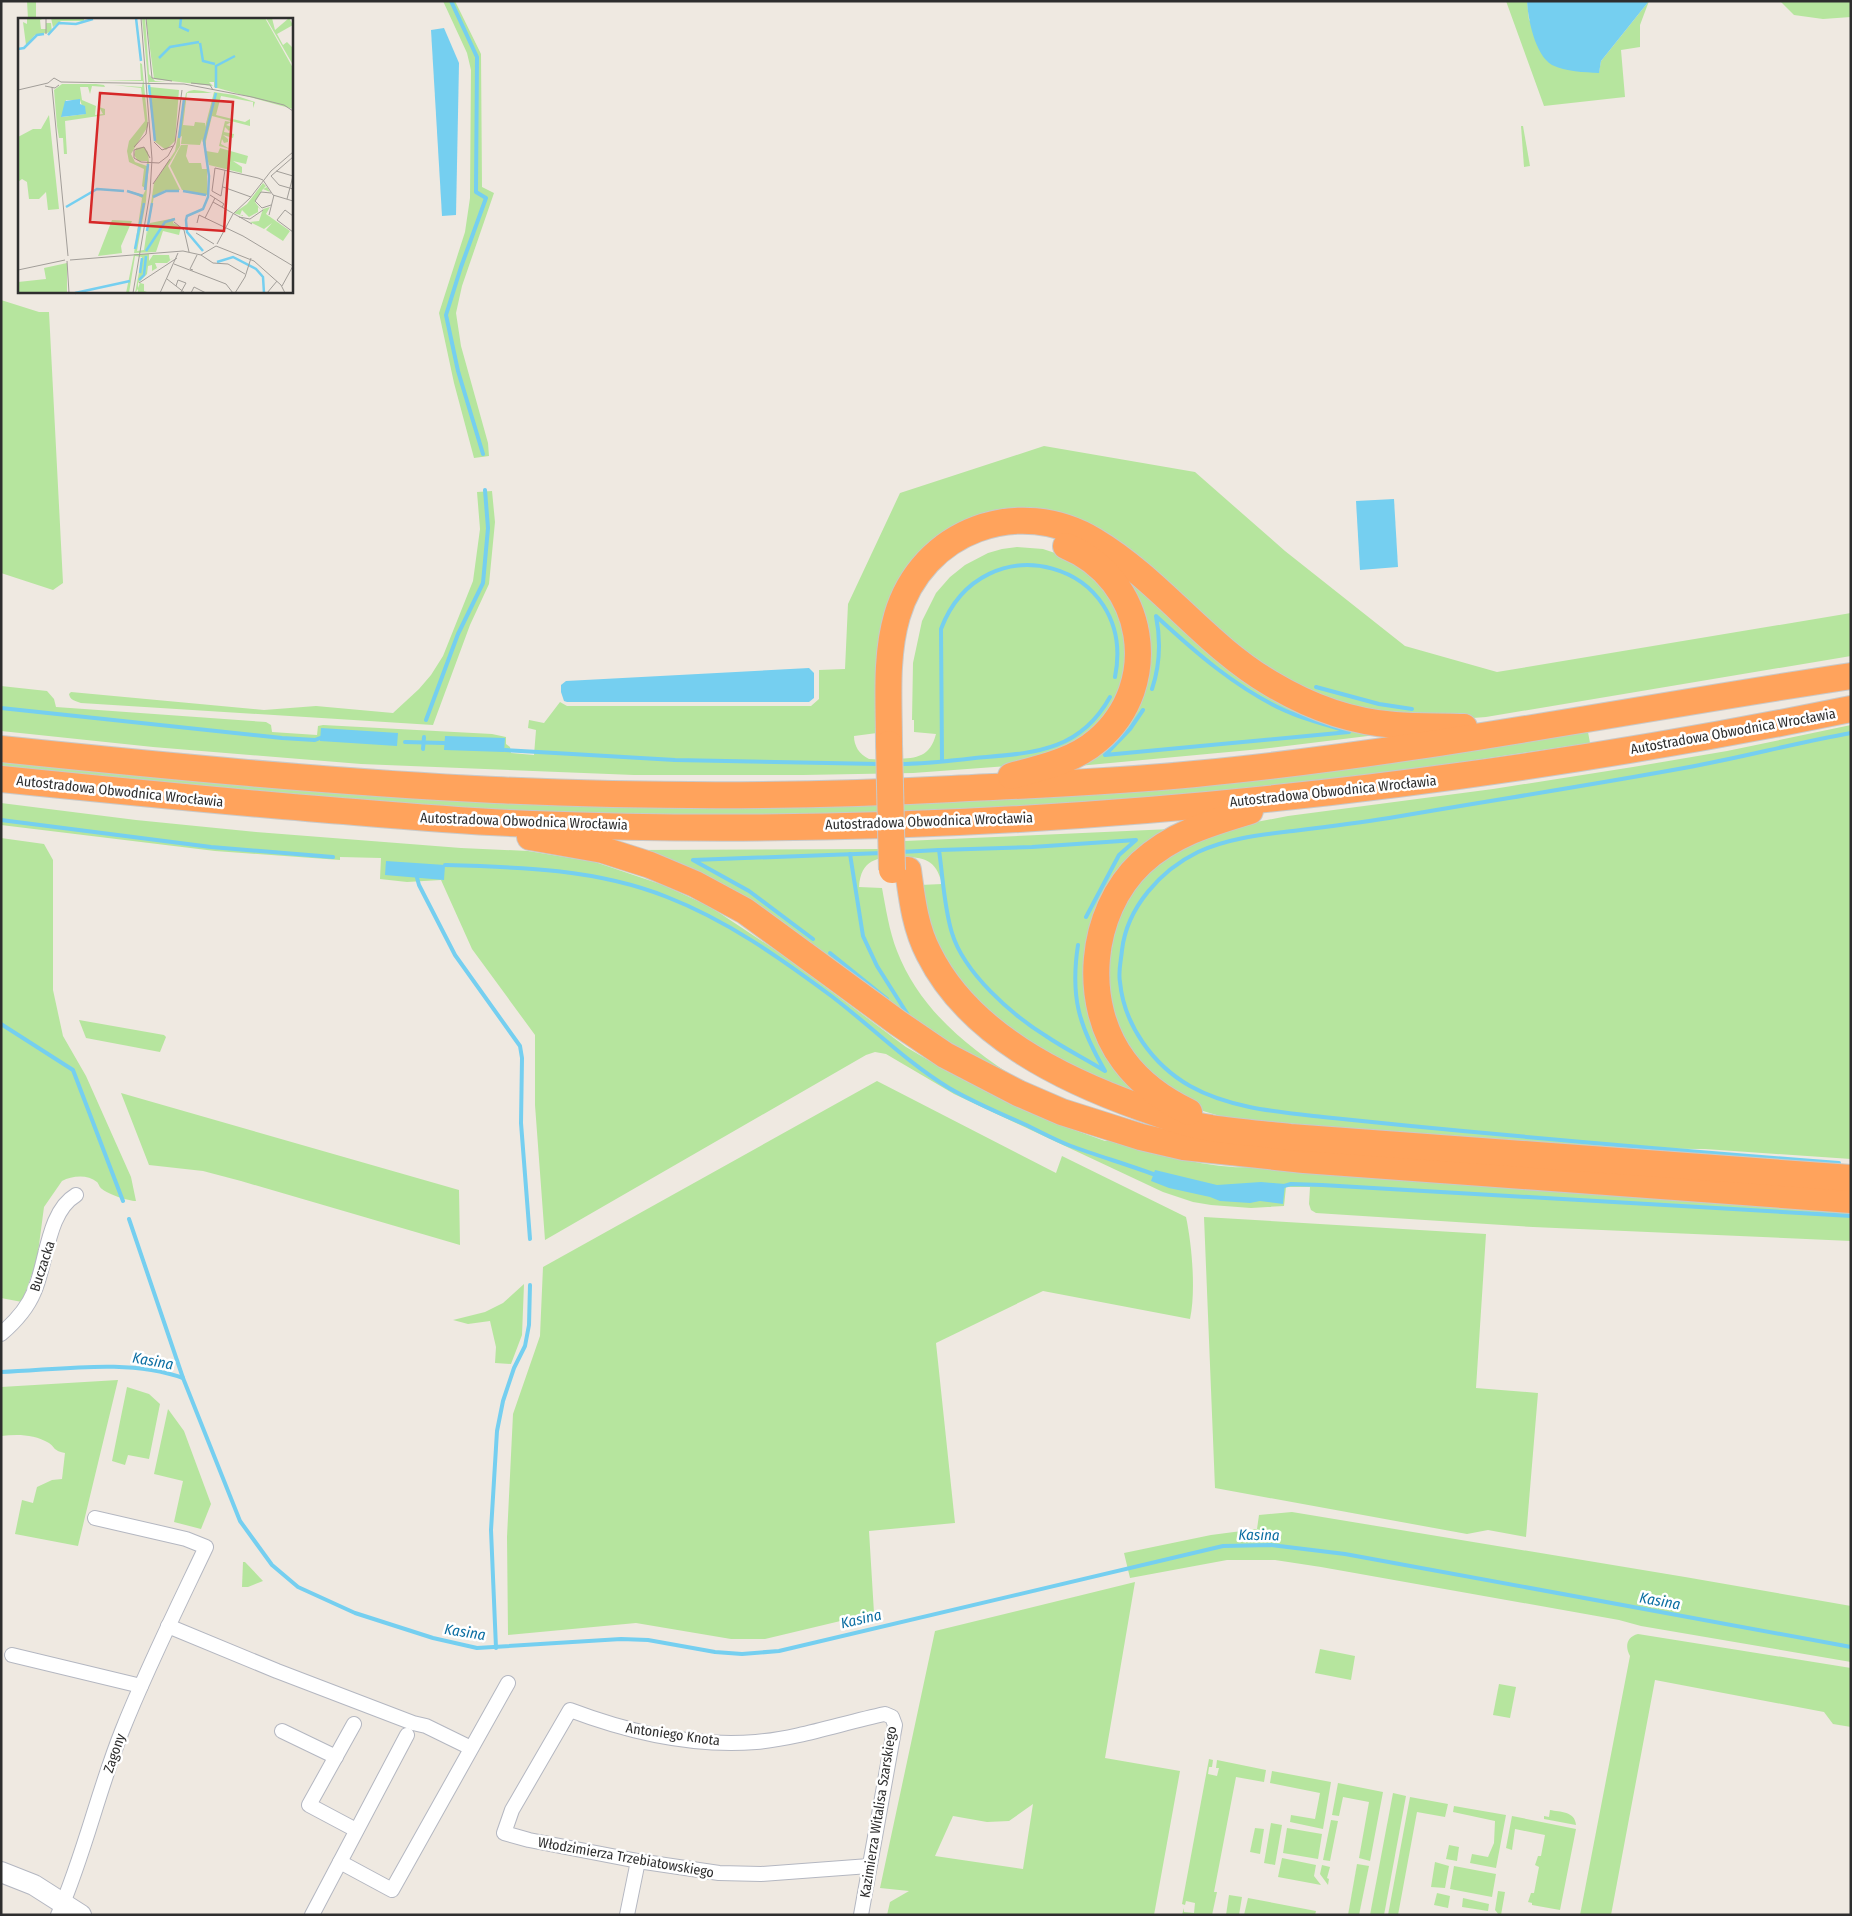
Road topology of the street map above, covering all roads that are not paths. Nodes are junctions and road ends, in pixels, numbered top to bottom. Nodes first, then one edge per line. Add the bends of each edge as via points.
1 (1851, 676) edge
2 (1851, 709) edge
3 (1534, 728) junction
4 (897, 744) junction
5 (1, 749) edge
6 (1, 779) edge
7 (952, 790) junction
8 (1279, 798) junction
9 (476, 822) junction
10 (900, 870) junction
11 (1254, 1133) junction
12 (1227, 1150) junction
13 (1851, 1178) edge
14 (76, 1195) dead end
15 (1851, 1200) edge
16 (1, 1334) edge
17 (95, 1518) dead end
18 (168, 1626) junction
19 (12, 1655) dead end
20 (508, 1683) dead end
21 (140, 1686) junction
22 (885, 1714) joint
23 (354, 1724) dead end
24 (282, 1731) dead end
25 (407, 1735) dead end
26 (471, 1748) junction
27 (336, 1757) junction
28 (356, 1830) junction
29 (504, 1832) joint
30 (638, 1861) junction
31 (344, 1865) junction
32 (869, 1866) junction
33 (1, 1872) edge
34 (60, 1909) edge
35 (80, 1915) edge
36 (312, 1915) edge
37 (627, 1915) edge
38 (861, 1915) edge

1 - 3 highway
2 - 8 highway, Autostradowa Obwodnica Wrocławia via 1747,730 1468,776
3 - 4 highway via 1393,725 1330,712 1269,683 1239,662 1126,563 1094,541 1062,526 1021,520 986,526 956,539 919,571 910,586 899,608 889,675
3 - 7 highway via 1454,742 1194,774
4 - 7 highway via 912,626 924,596 952,563 991,543 1034,538 1076,550 1102,569 1123,596 1137,635 1134,683 1119,717 1096,741 1067,759
4 - 10 highway
5 - 7 highway via 335,780 495,790 774,795
6 - 9 highway, Autostradowa Obwodnica Wrocławia via 198,800
8 - 9 highway, Autostradowa Obwodnica Wrocławia via 955,822 760,828
8 - 11 highway via 1251,811 1186,832 1140,864 1119,891 1105,921 1096,968 1105,1024 1124,1061 1146,1086 1193,1114
9 - 12 highway via 526,837 603,850 672,874 719,896 745,911 933,1046 1018,1093 1062,1112 1140,1137 1184,1147
10 - 11 highway via 930,956 953,991 990,1027 1040,1062 1113,1098 1195,1125
10 - 12 highway via 900,925 911,954 938,997 971,1032 1032,1076 1078,1099 1136,1123
11 - 13 highway
12 - 15 highway via 1304,1160
14 - 16 street, Buczacka via 57,1215 41,1274 25,1310
17 - 18 street, Zagony via 186,1539 206,1547
18 - 21 street, Zagony
18 - 26 street via 282,1673 426,1726
19 - 21 street
20 - 26 street
21 - 34 street, Zagony
22 - 29 street, Antoniego Knota via 794,1736 737,1742 650,1734 570,1710 512,1810
22 - 32 street, Kazimierza Witalisa Szarskiego via 892,1717 895,1725
23 - 27 street
24 - 27 street
25 - 28 street
26 - 31 street via 392,1890
27 - 28 street via 309,1805
28 - 31 street
29 - 30 street, Włodzimierza Trzebiatowskiego via 529,1840
30 - 32 street, Włodzimierza Trzebiatowskiego via 719,1873 761,1874
30 - 37 street
31 - 36 street
32 - 38 street, Kazimierza Witalisa Szarskiego
33 - 34 street via 34,1885
34 - 35 street

